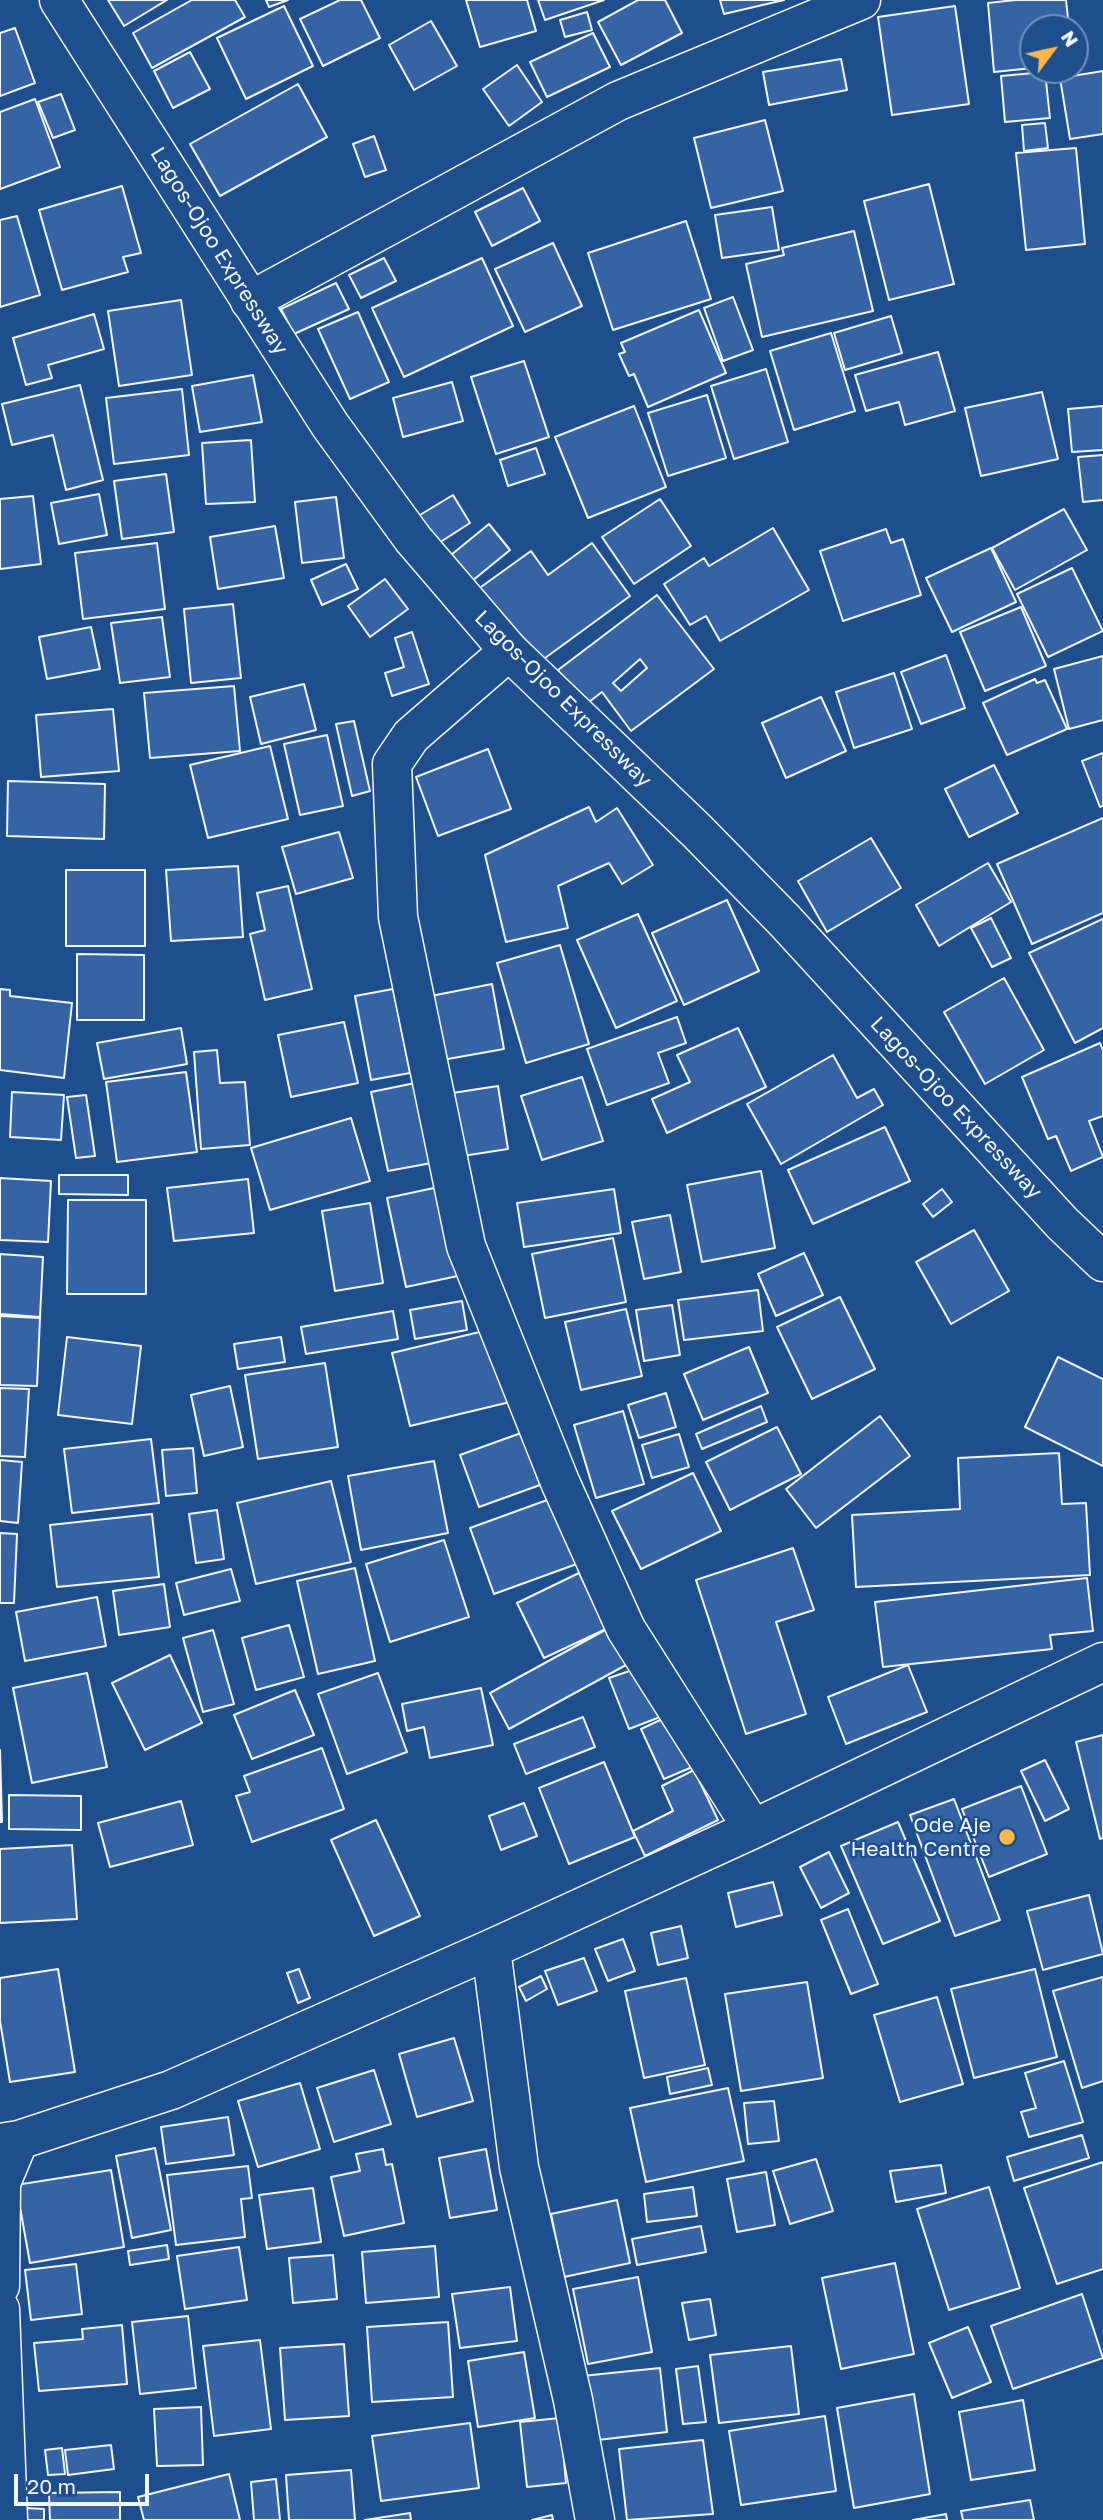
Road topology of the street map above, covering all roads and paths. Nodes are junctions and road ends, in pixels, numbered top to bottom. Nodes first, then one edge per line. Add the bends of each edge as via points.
1 (60, 0) edge
2 (861, 0) edge
3 (250, 301) junction
4 (509, 651) junction
5 (1103, 1262) edge
6 (1103, 1662) edge
7 (753, 1829) junction
8 (491, 1949) junction
9 (10, 2142) edge
10 (0, 2286) edge
11 (0, 2309) edge
12 (8, 2520) edge
13 (595, 2520) edge

1 - 3 street, Lagos-Ojoo Expressway
2 - 3 street via 618,101
3 - 4 street, Lagos-Ojoo Expressway via 330,425 406,529
4 - 5 street, Lagos-Ojoo Expressway via 785,921
4 - 7 street via 411,736 392,764 398,917 460,1218 466,1246 560,1482 626,1629
6 - 7 street
7 - 8 street
8 - 9 street via 171,2090
8 - 13 street via 519,2167 573,2400
9 - 10 street via 1,2183
11 - 12 street

